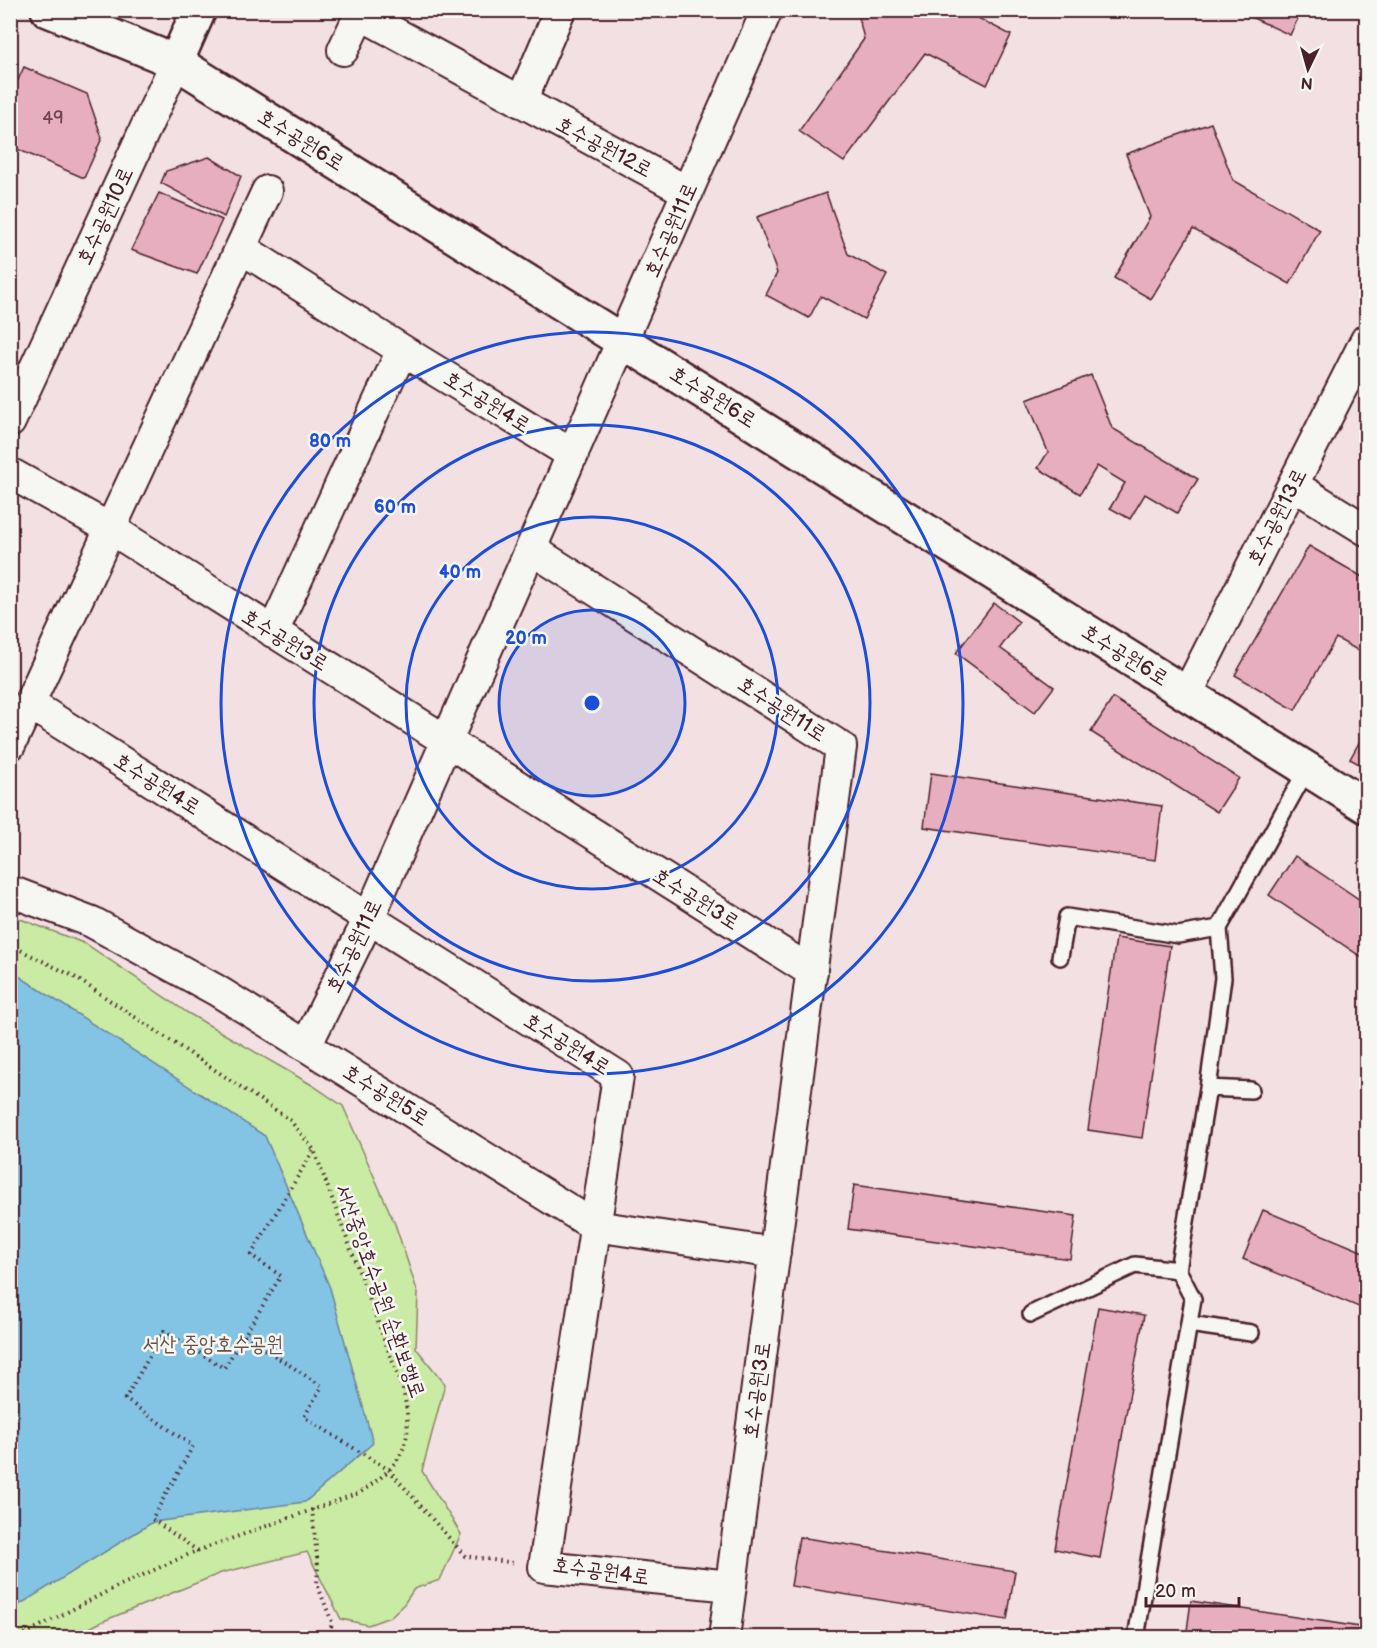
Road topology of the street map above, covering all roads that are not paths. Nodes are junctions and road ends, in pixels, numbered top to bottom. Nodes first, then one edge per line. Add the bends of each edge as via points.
1 (48, 10) edge
2 (199, 10) edge
3 (560, 10) edge
4 (767, 10) edge
5 (361, 12) edge
6 (343, 50) dead end
7 (176, 62) junction
8 (521, 102) junction
9 (267, 190) dead end
10 (688, 192) junction
11 (241, 248) junction
12 (622, 340) junction
13 (1366, 340) edge
14 (402, 350) junction
15 (10, 422) edge
16 (573, 454) junction
17 (10, 472) edge
18 (1293, 486) junction
19 (111, 529) junction
20 (1366, 530) edge
21 (531, 549) junction
22 (273, 632) junction
23 (1187, 694) junction
24 (30, 704) junction
25 (447, 741) junction
26 (10, 745) edge
27 (1307, 769) junction
28 (1366, 806) edge
29 (10, 891) edge
30 (369, 918) junction
31 (1219, 928) junction
32 (1060, 957) dead end
33 (812, 972) junction
34 (306, 1046) junction
35 (1208, 1088) junction
36 (1251, 1090) dead end
37 (595, 1226) junction
38 (775, 1253) junction
39 (1178, 1270) junction
40 (1031, 1314) dead end
41 (1190, 1324) junction
42 (1251, 1333) dead end
43 (731, 1586) junction
44 (724, 1638) edge
45 (1136, 1638) edge

1 - 7 street, 호수공원6로
2 - 7 street, 호수공원10로
3 - 8 street
4 - 10 street, 호수공원11로
5 - 6 street, 호수공원12로
5 - 8 street, 호수공원12로
7 - 12 street, 호수공원6로
7 - 15 street, 호수공원10로
8 - 10 street, 호수공원12로
9 - 11 street
10 - 12 street, 호수공원11로
11 - 14 street, 호수공원4로
11 - 19 street
12 - 16 street, 호수공원11로
12 - 23 street, 호수공원6로
13 - 18 street, 호수공원13로
14 - 16 street, 호수공원4로
14 - 22 street
16 - 21 street, 호수공원11로
17 - 19 street, 호수공원3로
18 - 20 street
18 - 23 street, 호수공원13로
19 - 22 street, 호수공원3로
19 - 24 street
21 - 25 street, 호수공원11로
21 - 33 street, 호수공원11로 via 842,747
22 - 25 street, 호수공원3로
23 - 27 street, 호수공원6로
24 - 26 street
24 - 30 street, 호수공원4로
25 - 30 street, 호수공원11로
25 - 33 street, 호수공원3로
27 - 28 street, 호수공원6로
27 - 31 lane
29 - 34 street, 호수공원5로 via 92,922 216,990
30 - 34 street, 호수공원11로
30 - 37 street, 호수공원4로 via 618,1076
31 - 32 lane via 1178,935 1067,917
31 - 35 lane via 1223,978
33 - 38 street, 호수공원3로
34 - 37 street, 호수공원5로
35 - 36 lane
35 - 39 lane
37 - 38 street, 호수공원5로
37 - 43 street, 호수공원4로 via 544,1567
38 - 43 street, 호수공원3로
39 - 40 lane via 1135,1265
39 - 41 lane via 1193,1299
41 - 42 lane
41 - 45 lane
43 - 44 street, 호수공원3로

